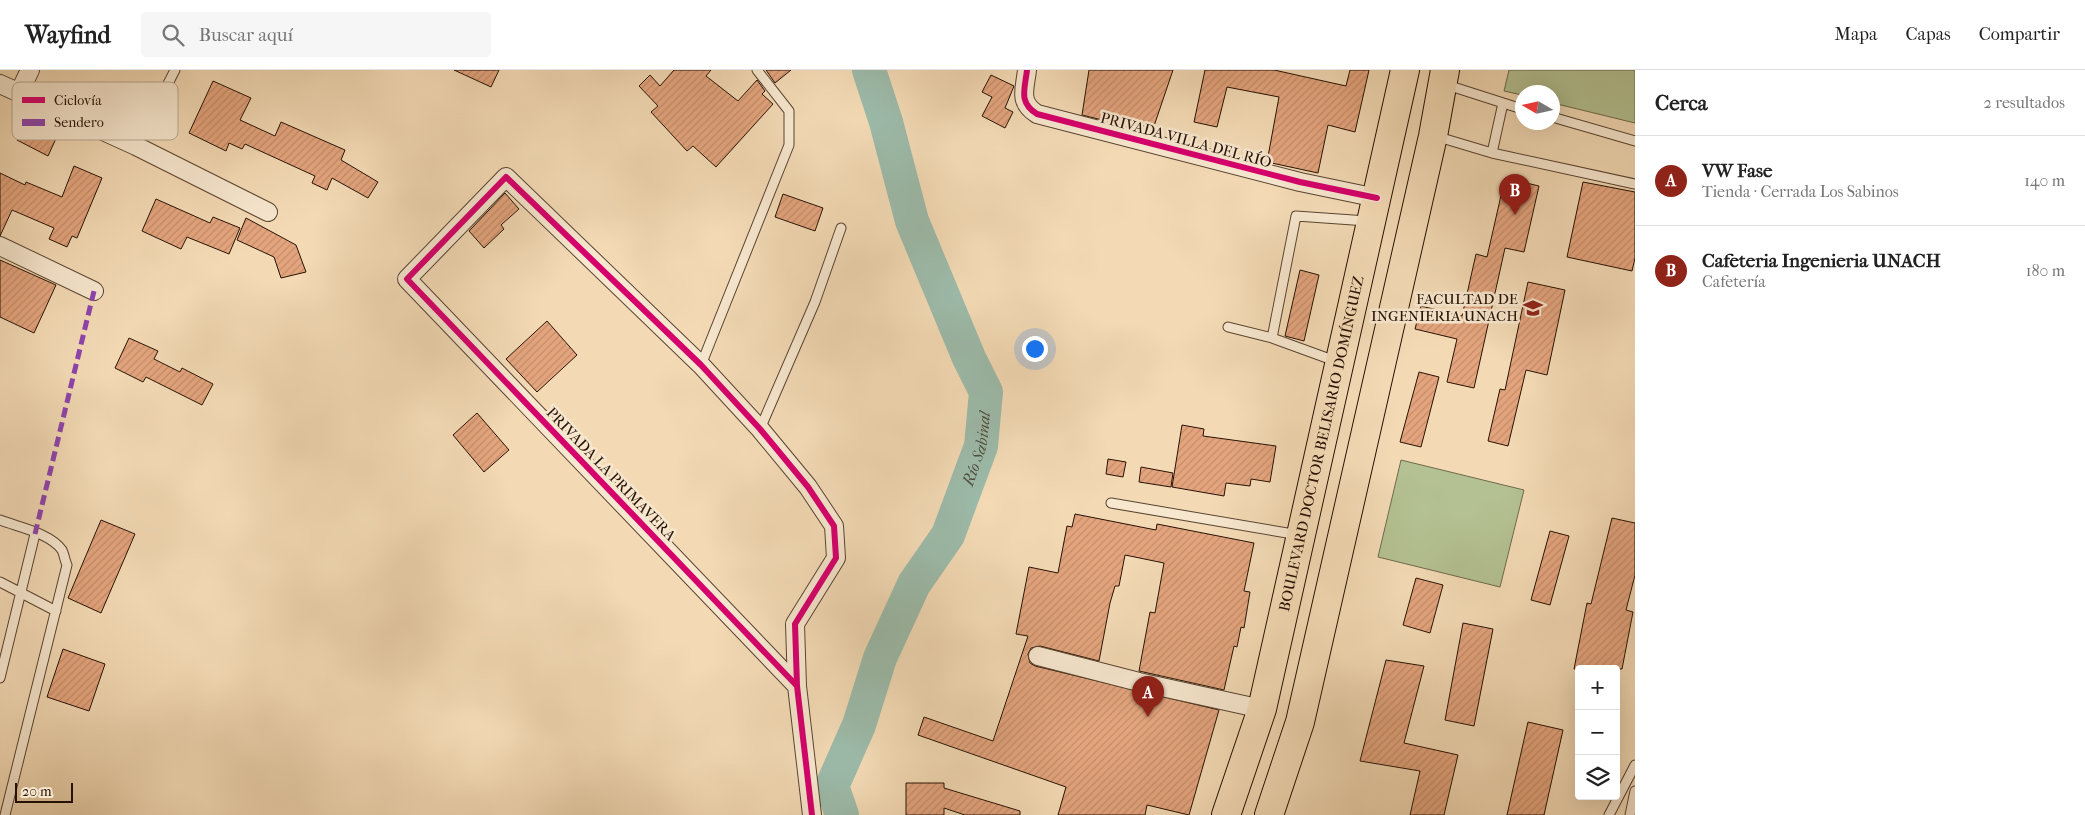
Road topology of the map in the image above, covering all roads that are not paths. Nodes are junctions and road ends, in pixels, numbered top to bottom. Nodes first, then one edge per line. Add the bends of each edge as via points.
1 (30, 70) edge
2 (175, 70) edge
3 (757, 70) edge
4 (1027, 70) edge
5 (1401, 72) edge
6 (1443, 77) edge
7 (24, 82) edge
8 (169, 82) edge
9 (0, 84) edge
10 (12, 90) edge
11 (1503, 103) junction
12 (1515, 107) edge
13 (1560, 119) edge
14 (1433, 136) junction
15 (123, 140) edge
16 (139, 140) edge
17 (1635, 141) edge
18 (136, 146) junction
19 (1492, 153) junction
20 (1635, 184) edge
21 (1375, 210) junction
22 (268, 212) dead end
23 (841, 228) dead end
24 (0, 246) edge
25 (94, 291) dead end
26 (1228, 327) dead end
27 (1272, 338) junction
28 (1340, 363) junction
29 (701, 365) junction
30 (760, 429) junction
31 (1111, 503) dead end
32 (0, 520) edge
33 (35, 534) junction
34 (1301, 536) junction
35 (0, 582) edge
36 (20, 593) junction
37 (56, 611) junction
38 (1038, 656) dead end
39 (0, 678) edge
40 (798, 686) junction
41 (1262, 709) junction
42 (1635, 765) edge
43 (1635, 791) edge
44 (5, 815) edge
45 (812, 815) edge
46 (1226, 815) edge
47 (1269, 815) edge
48 (1608, 815) edge
49 (1630, 815) edge

1 - 7 street
2 - 8 lane
3 - 29 lane via 789,112 789,145
4 - 21 street, PRIVADA VILLA DEL RÍO via 1024,98 1027,108 1037,114 1300,182
5 - 21 main road, BOULEVARD DOCTOR BELISARIO DOMÍNGUEZ
6 - 11 lane
6 - 14 main road
9 - 10 street
11 - 12 lane
11 - 19 lane
13 - 17 lane
14 - 19 lane
14 - 47 main road via 1300,722
15 - 18 street
16 - 18 lane
18 - 22 street
19 - 20 lane
21 - 27 lane via 1296,216
21 - 28 main road, BOULEVARD DOCTOR BELISARIO DOMÍNGUEZ
23 - 30 lane via 815,302
24 - 25 street
26 - 27 lane
27 - 28 lane
28 - 34 main road, BOULEVARD DOCTOR BELISARIO DOMÍNGUEZ
29 - 30 street
29 - 40 street, PRIVADA LA PRIMAVERA via 506,177 407,278
30 - 40 street via 808,487 834,526 836,558 795,624
31 - 34 lane
32 - 33 lane
33 - 36 lane
33 - 37 lane via 62,550 67,565
34 - 41 main road, BOULEVARD DOCTOR BELISARIO DOMÍNGUEZ
35 - 36 lane
36 - 37 lane
36 - 39 lane
37 - 44 lane
38 - 41 street
40 - 45 street
41 - 46 main road, BOULEVARD DOCTOR BELISARIO DOMÍNGUEZ
42 - 48 lane
43 - 49 lane

